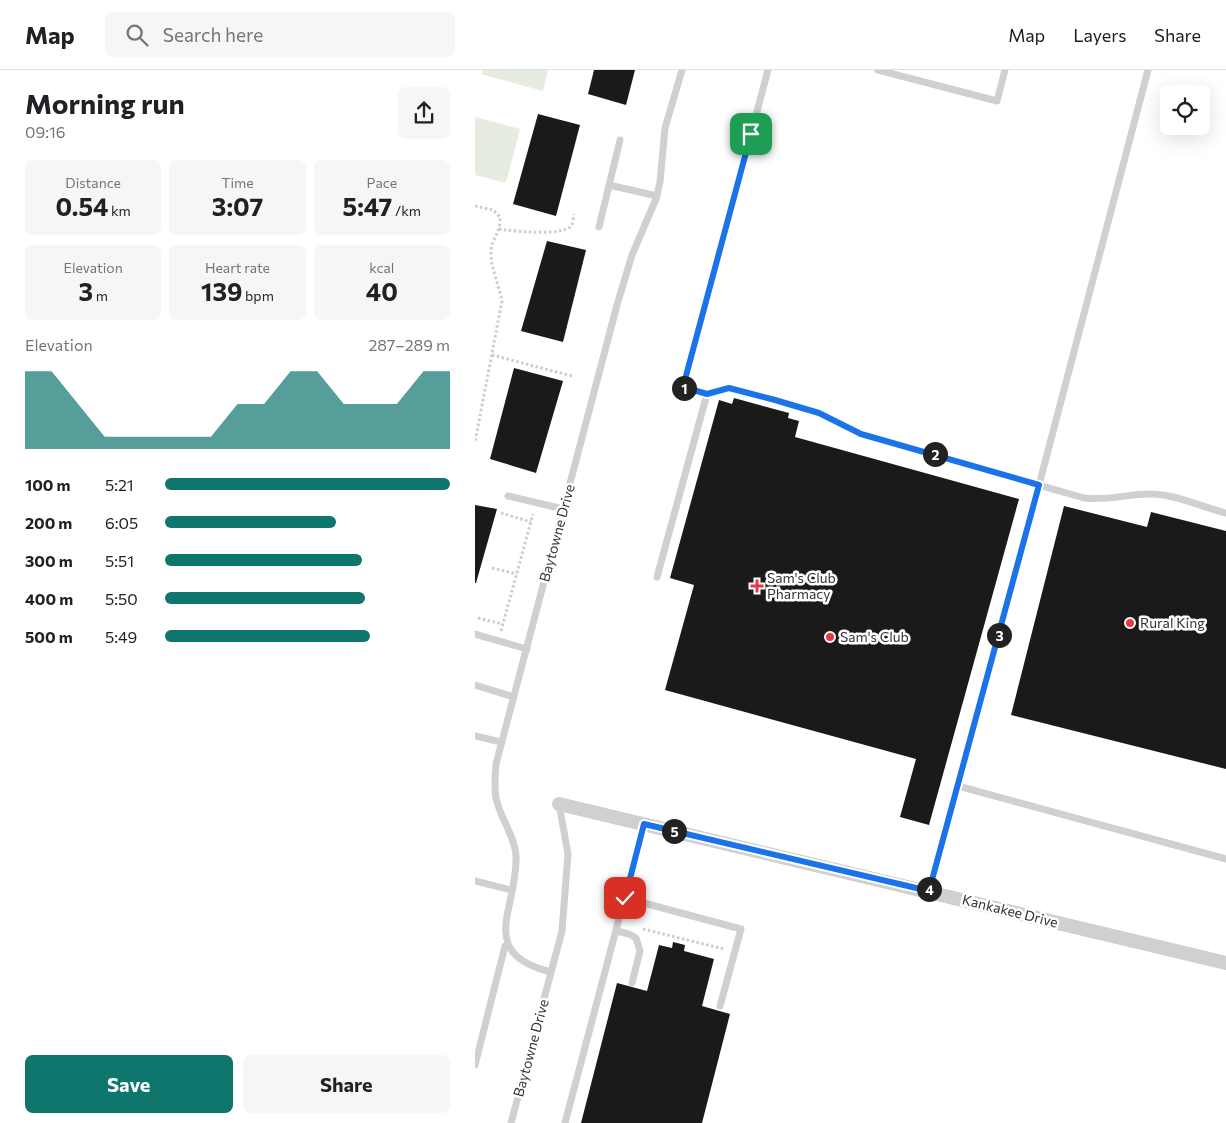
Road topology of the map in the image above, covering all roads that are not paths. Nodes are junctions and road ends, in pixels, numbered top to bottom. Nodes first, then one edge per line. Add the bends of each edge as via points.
1 (681, 70) edge
2 (768, 70) edge
3 (878, 70) edge
4 (1005, 70) edge
5 (1148, 70) edge
6 (620, 140) dead end
7 (609, 185) junction
8 (657, 196) junction
9 (599, 227) dead end
10 (707, 394) junction
11 (1039, 485) junction
12 (508, 496) dead end
13 (563, 509) junction
14 (1226, 512) edge
15 (657, 577) dead end
16 (475, 634) edge
17 (527, 649) junction
18 (475, 685) edge
19 (514, 696) junction
20 (475, 736) edge
21 (501, 742) junction
22 (958, 786) junction
23 (559, 804) joint
24 (644, 824) junction
25 (1226, 860) edge
26 (475, 881) edge
27 (511, 890) junction
28 (929, 891) junction
29 (625, 898) junction
30 (616, 931) junction
31 (505, 946) junction
32 (1226, 963) edge
33 (551, 972) junction
34 (632, 983) dead end
35 (720, 1006) dead end
36 (475, 1064) edge
37 (511, 1123) edge
38 (565, 1123) edge

1 - 8 lane, Baytowne Drive via 665,128
2 - 10 lane via 683,387
3 - 4 lane via 997,101
5 - 11 lane
6 - 7 lane
7 - 8 lane
7 - 9 lane
8 - 13 lane, Baytowne Drive via 632,255
10 - 11 lane via 729,388 819,413 861,434
10 - 15 lane
11 - 14 lane via 1095,499 1151,494
11 - 22 lane
12 - 13 lane
13 - 17 lane, Baytowne Drive
16 - 17 lane
17 - 19 lane, Baytowne Drive
18 - 19 lane
19 - 21 lane, Baytowne Drive
20 - 21 lane
21 - 27 lane, Baytowne Drive via 494,784 496,800 516,857
22 - 25 lane
22 - 28 lane
23 - 24 street, Kankakee Drive
23 - 33 lane, Baytowne Drive via 568,854 562,931
24 - 28 street, Kankakee Drive
24 - 29 lane
26 - 27 lane
27 - 31 lane, Baytowne Drive via 502,925
28 - 32 street, Kankakee Drive
29 - 30 lane
29 - 35 lane via 741,929
30 - 34 lane via 636,938 640,951
30 - 38 lane
31 - 33 lane via 523,963
31 - 36 lane, Baytowne Drive
33 - 37 lane, Baytowne Drive

